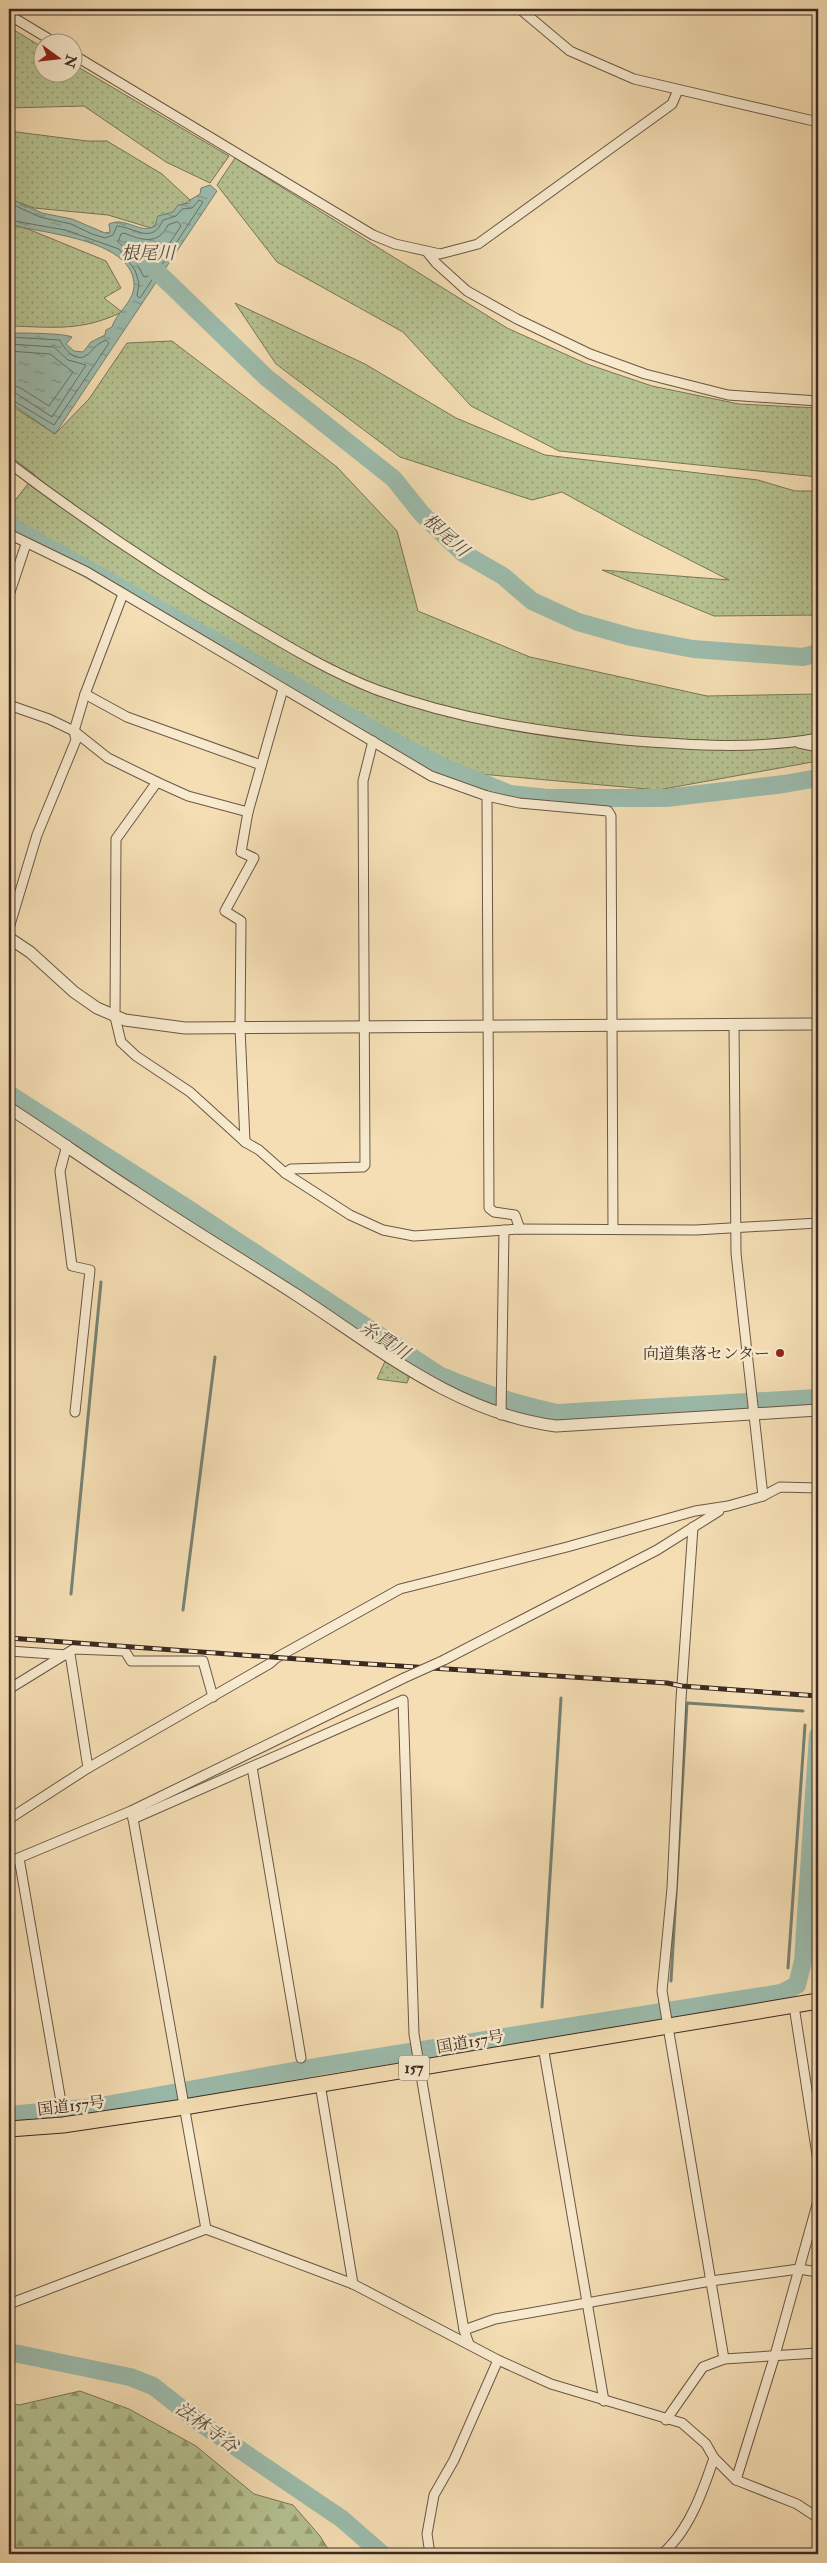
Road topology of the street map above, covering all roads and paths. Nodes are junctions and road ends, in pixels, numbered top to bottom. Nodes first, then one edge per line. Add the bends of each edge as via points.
1 (520, 9) edge
2 (9, 15) edge
3 (37, 32) edge
4 (82, 60) edge
5 (678, 90) junction
6 (818, 122) edge
7 (428, 253) junction
8 (818, 401) edge
9 (9, 463) edge
10 (9, 534) edge
11 (26, 544) junction
12 (123, 594) junction
13 (9, 595) edge
14 (283, 689) junction
15 (85, 694) junction
16 (9, 705) edge
17 (74, 731) junction
18 (818, 738) edge
19 (372, 741) junction
20 (796, 742) junction
21 (818, 747) edge
22 (261, 765) junction
23 (157, 782) junction
24 (487, 796) junction
25 (248, 812) junction
26 (9, 928) edge
27 (9, 938) edge
28 (116, 1017) junction
29 (734, 1024) junction
30 (818, 1024) edge
31 (611, 1025) junction
32 (487, 1026) junction
33 (364, 1027) junction
34 (240, 1028) junction
35 (9, 1108) edge
36 (245, 1142) junction
37 (67, 1145) junction
38 (286, 1173) junction
39 (818, 1223) edge
40 (735, 1228) junction
41 (520, 1229) junction
42 (504, 1230) junction
43 (613, 1230) junction
44 (502, 1410) junction
45 (818, 1410) edge
46 (755, 1411) junction
47 (75, 1412) dead end
48 (818, 1488) edge
49 (763, 1496) junction
50 (728, 1506) junction
51 (693, 1526) junction
52 (9, 1651) edge
53 (69, 1655) junction
54 (9, 1689) edge
55 (213, 1696) junction
56 (252, 1767) junction
57 (88, 1768) junction
58 (132, 1815) junction
59 (9, 1819) edge
60 (19, 1858) junction
61 (9, 1862) edge
62 (818, 2002) edge
63 (794, 2006) junction
64 (668, 2022) junction
65 (543, 2046) junction
66 (301, 2058) dead end
67 (419, 2068) junction
68 (320, 2084) junction
69 (60, 2096) dead end
70 (184, 2107) junction
71 (9, 2129) edge
72 (818, 2161) edge
73 (818, 2201) edge
74 (206, 2229) junction
75 (799, 2269) junction
76 (818, 2272) edge
77 (711, 2281) junction
78 (353, 2284) junction
79 (9, 2304) edge
80 (586, 2304) junction
81 (464, 2330) junction
82 (469, 2344) junction
83 (818, 2353) edge
84 (775, 2355) junction
85 (498, 2360) junction
86 (724, 2360) junction
87 (604, 2401) junction
88 (666, 2420) junction
89 (714, 2458) junction
90 (736, 2480) junction
91 (818, 2518) edge
92 (430, 2554) edge
93 (662, 2554) edge

1 - 5 street via 570,51 634,79
2 - 3 street
4 - 7 street via 373,235
5 - 6 street
5 - 7 street via 672,104 478,244 440,254
7 - 8 street via 466,291 599,357 644,374 728,395
9 - 20 street via 130,551 221,608 308,658 376,689 481,719 577,736 660,743
10 - 11 street
11 - 12 street via 86,572
11 - 13 street
12 - 14 street
12 - 15 street
14 - 19 street
14 - 22 street
15 - 17 street
15 - 22 street via 127,717
16 - 17 street
17 - 23 street via 108,758
17 - 26 street via 76,740 37,836
18 - 20 street
19 - 24 street via 431,776
19 - 33 street via 363,781
20 - 21 street
22 - 25 street
23 - 25 street via 188,796
23 - 28 street via 116,839
24 - 31 street via 519,803 608,812 611,816
24 - 32 street
25 - 34 street via 241,852 254,858 225,911 240,920
27 - 28 street via 30,952 74,992
28 - 34 street via 185,1028
28 - 36 street via 122,1042 136,1056 190,1092
29 - 30 street
29 - 31 street
29 - 40 street
31 - 32 street
31 - 43 street
32 - 33 street
32 - 41 street via 489,1208 494,1212 515,1215
33 - 34 street
33 - 38 street via 365,1165 291,1169
34 - 36 street
35 - 37 street
36 - 38 street
37 - 44 street via 135,1193 311,1304 380,1354 470,1403
37 - 47 street via 60,1171 72,1266 90,1270
38 - 42 street via 350,1216 396,1234 414,1236
39 - 40 street
40 - 43 street
40 - 46 street via 741,1310
41 - 42 street
41 - 43 street
42 - 44 street
44 - 46 street via 527,1422 556,1426
45 - 46 street
46 - 49 street
48 - 49 street via 780,1487
49 - 50 street
50 - 51 street
50 - 55 street via 695,1511 567,1548 400,1589 337,1622
51 - 58 street, bridge via 650,1554
51 - 64 street via 672,1888 662,1991
52 - 53 street
53 - 54 street
53 - 55 street via 74,1649 125,1651 131,1661 203,1661
53 - 57 street
55 - 57 street
56 - 58 street
56 - 66 street
56 - 67 street via 403,1700 414,2034
57 - 59 street
58 - 60 street
58 - 70 street
60 - 61 street
60 - 69 street
62 - 63 highway, 国道157号 / 157
63 - 64 highway, 国道157号 / 157
63 - 72 street
64 - 65 highway, 国道157号 / 157
64 - 77 street
65 - 67 highway, 国道157号 / 157
65 - 80 street
67 - 68 highway, 国道157号 / 157
67 - 81 street
68 - 70 highway, 国道157号 / 157
68 - 78 street
70 - 71 highway, 国道157号 / 157 via 63,2125
70 - 74 street
73 - 75 street
74 - 78 street
74 - 79 street
75 - 76 street
75 - 77 street
75 - 84 street
77 - 80 street
77 - 86 street
78 - 82 street
80 - 81 street via 495,2319
80 - 87 street
81 - 82 street
82 - 85 street
83 - 84 street
84 - 86 street
84 - 90 street
85 - 87 street via 551,2384
85 - 92 street via 454,2460 434,2495 427,2534
86 - 88 street via 703,2368
87 - 88 street
88 - 89 street via 682,2423 706,2444
89 - 90 street
89 - 93 street via 703,2490 682,2529 671,2547
90 - 91 street via 797,2504

